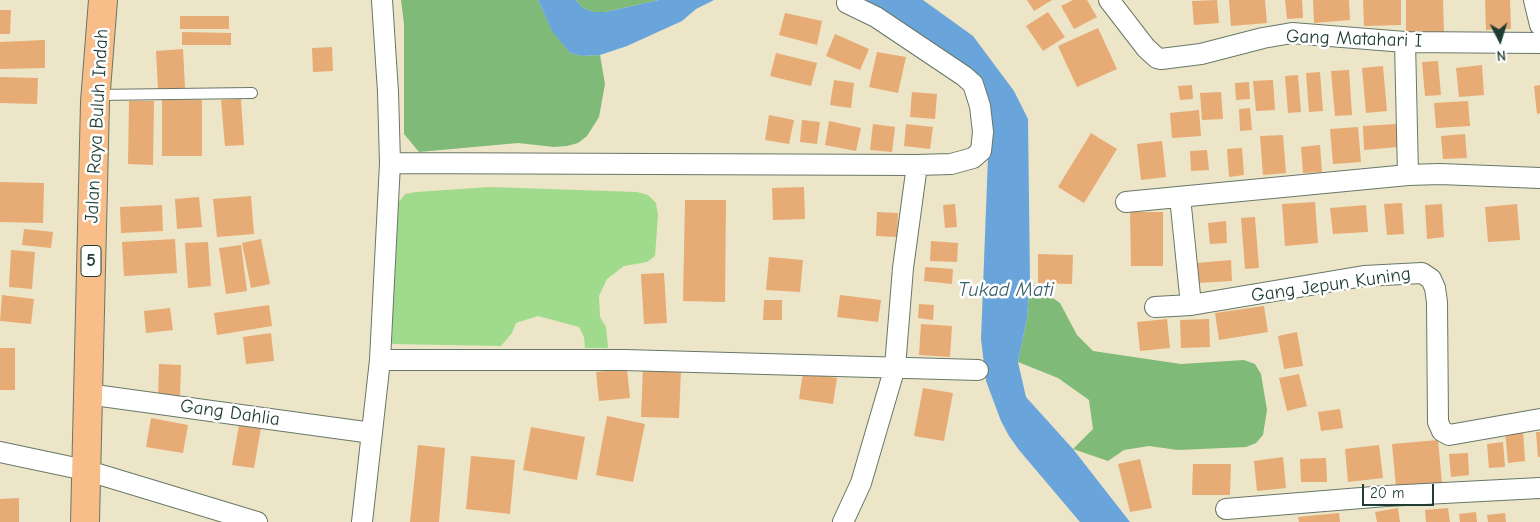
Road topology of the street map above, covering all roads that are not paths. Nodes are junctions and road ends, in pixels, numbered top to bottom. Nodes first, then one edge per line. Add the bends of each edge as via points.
1 (103, 0) edge
2 (382, 0) edge
3 (1109, 0) edge
4 (1534, 0) edge
5 (848, 3) dead end
6 (1540, 25) edge
7 (1405, 42) junction
8 (1540, 43) edge
9 (252, 93) dead end
10 (95, 95) junction
11 (390, 163) junction
12 (917, 165) junction
13 (1408, 175) junction
14 (1540, 178) edge
15 (1180, 197) junction
16 (1126, 202) dead end
17 (1191, 305) junction
18 (1155, 307) dead end
19 (380, 360) junction
20 (895, 367) junction
21 (978, 370) dead end
22 (87, 394) junction
23 (1540, 419) edge
24 (372, 433) junction
25 (0, 452) edge
26 (85, 470) junction
27 (1540, 488) edge
28 (1226, 509) dead end
29 (85, 522) edge
30 (257, 522) edge
31 (362, 522) edge
32 (843, 522) edge

1 - 10 highway, Jalan Raya Buluh Indah / 5
2 - 11 street
3 - 7 street, Gang Matahari I via 1146,48 1161,60 1292,33
4 - 6 street
5 - 12 street via 876,17 973,84 980,106 981,151 974,158 951,164
7 - 8 street, Gang Matahari I
7 - 13 street
9 - 10 lane
10 - 22 highway, Jalan Raya Buluh Indah / 5
11 - 12 street
11 - 19 street
12 - 20 street via 903,268
13 - 14 street
13 - 15 street
15 - 16 street
15 - 17 street
17 - 18 street, Gang Jepun Kuning
17 - 23 street, Gang Jepun Kuning via 1364,276 1422,273 1431,278 1437,302 1438,422 1442,431 1449,435
19 - 20 street via 624,360
19 - 24 street
20 - 21 street
20 - 32 street via 861,483
22 - 24 street, Gang Dahlia
22 - 26 highway, Jalan Raya Buluh Indah / 5
24 - 31 street
25 - 26 street
26 - 29 highway, Jalan Raya Buluh Indah / 5
26 - 30 street
27 - 28 street

